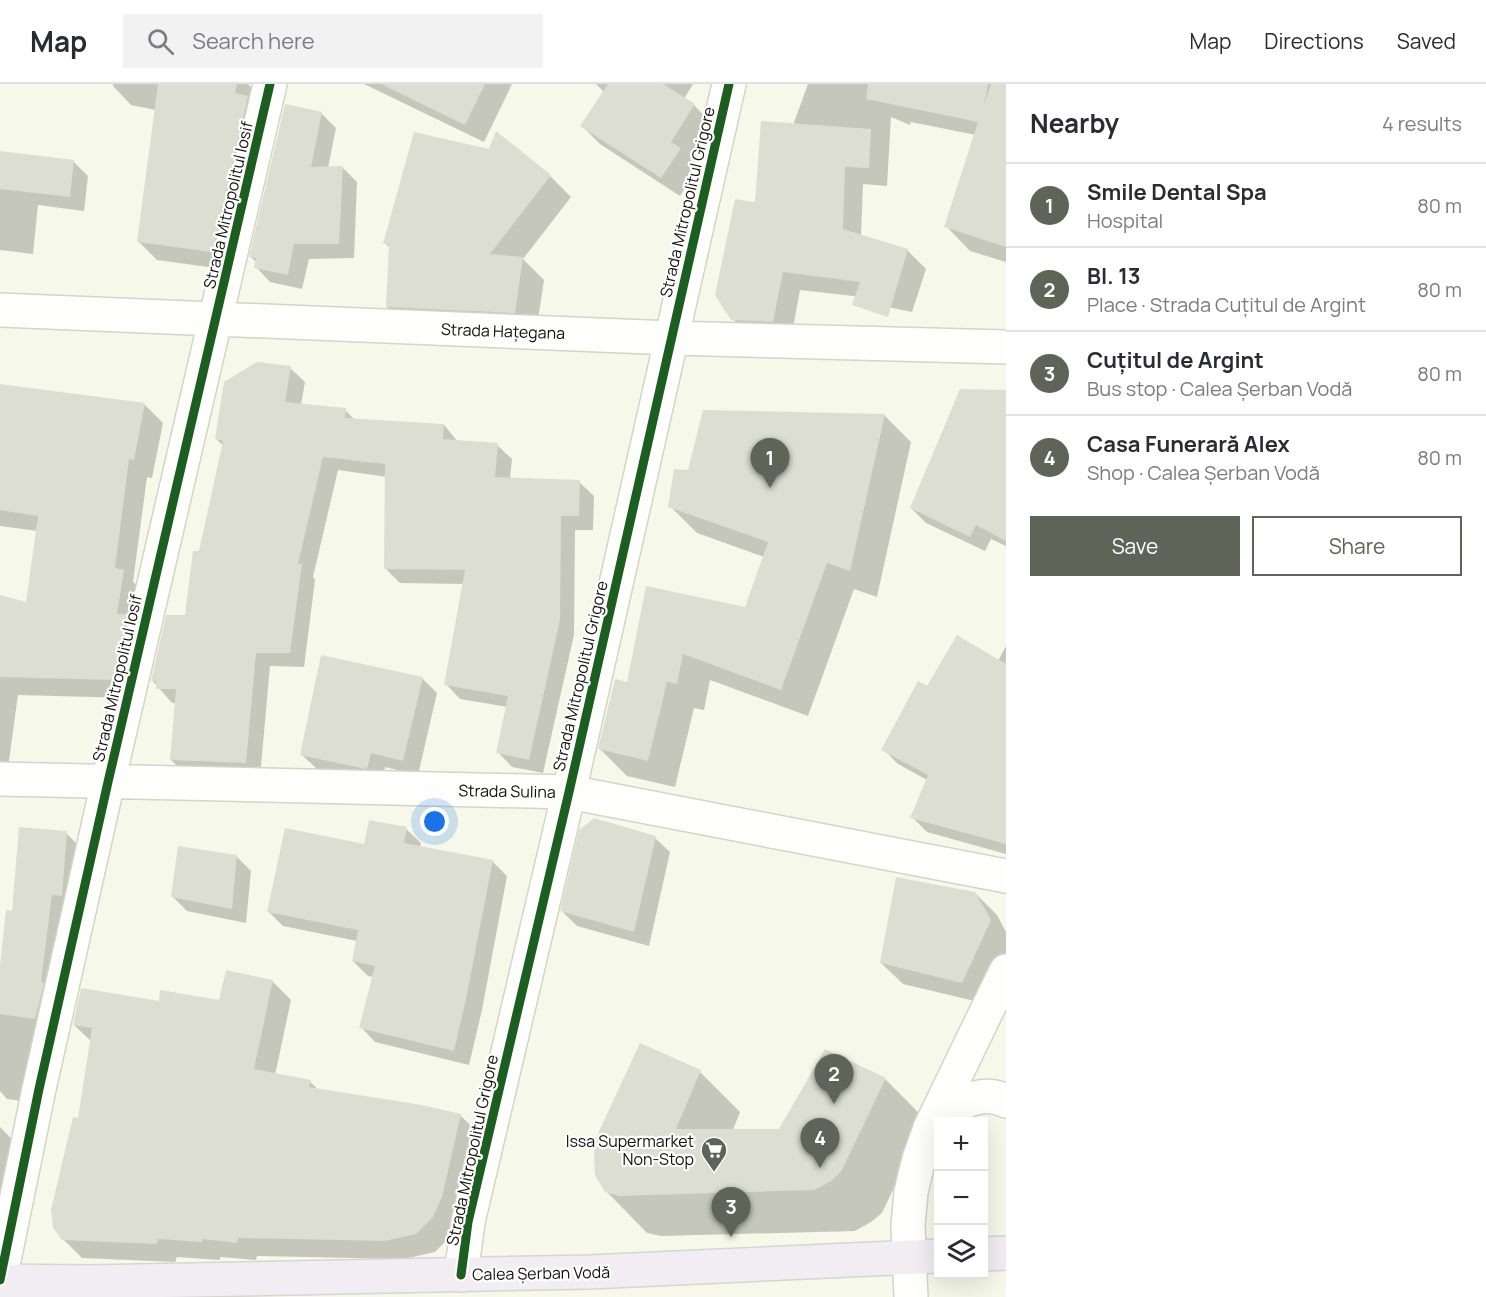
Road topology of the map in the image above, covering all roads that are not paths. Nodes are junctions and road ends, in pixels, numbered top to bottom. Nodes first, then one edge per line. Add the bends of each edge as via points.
1 (270, 84) edge
2 (729, 84) edge
3 (0, 310) edge
4 (217, 320) junction
5 (672, 338) junction
6 (1006, 346) edge
7 (0, 779) edge
8 (108, 782) junction
9 (569, 792) junction
10 (1006, 876) edge
11 (1006, 971) edge
12 (1006, 1101) edge
13 (930, 1128) junction
14 (1006, 1253) edge
15 (988, 1254) edge
16 (923, 1256) edge
17 (461, 1275) junction
18 (0, 1280) edge
19 (911, 1297) edge

1 - 4 street, Strada Mitropolitul Iosif
2 - 5 street, Strada Mitropolitul Grigore
3 - 4 street, Strada Hațegana
4 - 5 street, Strada Hațegana
4 - 8 street, Strada Mitropolitul Iosif
5 - 6 street, Strada Hațegana
5 - 9 street, Strada Mitropolitul Grigore
7 - 8 street, Strada Sulina
8 - 9 street, Strada Sulina
8 - 18 street, Strada Mitropolitul Iosif
9 - 10 street, Strada Sulina
9 - 17 street, Strada Mitropolitul Grigore via 468,1222
11 - 13 street
12 - 13 street via 983,1096 966,1101
13 - 16 street via 911,1192 908,1226
14 - 15 main road
16 - 17 main road, Calea Șerban Vodă via 740,1267
16 - 19 street
17 - 18 main road, Calea Șerban Vodă via 100,1282

